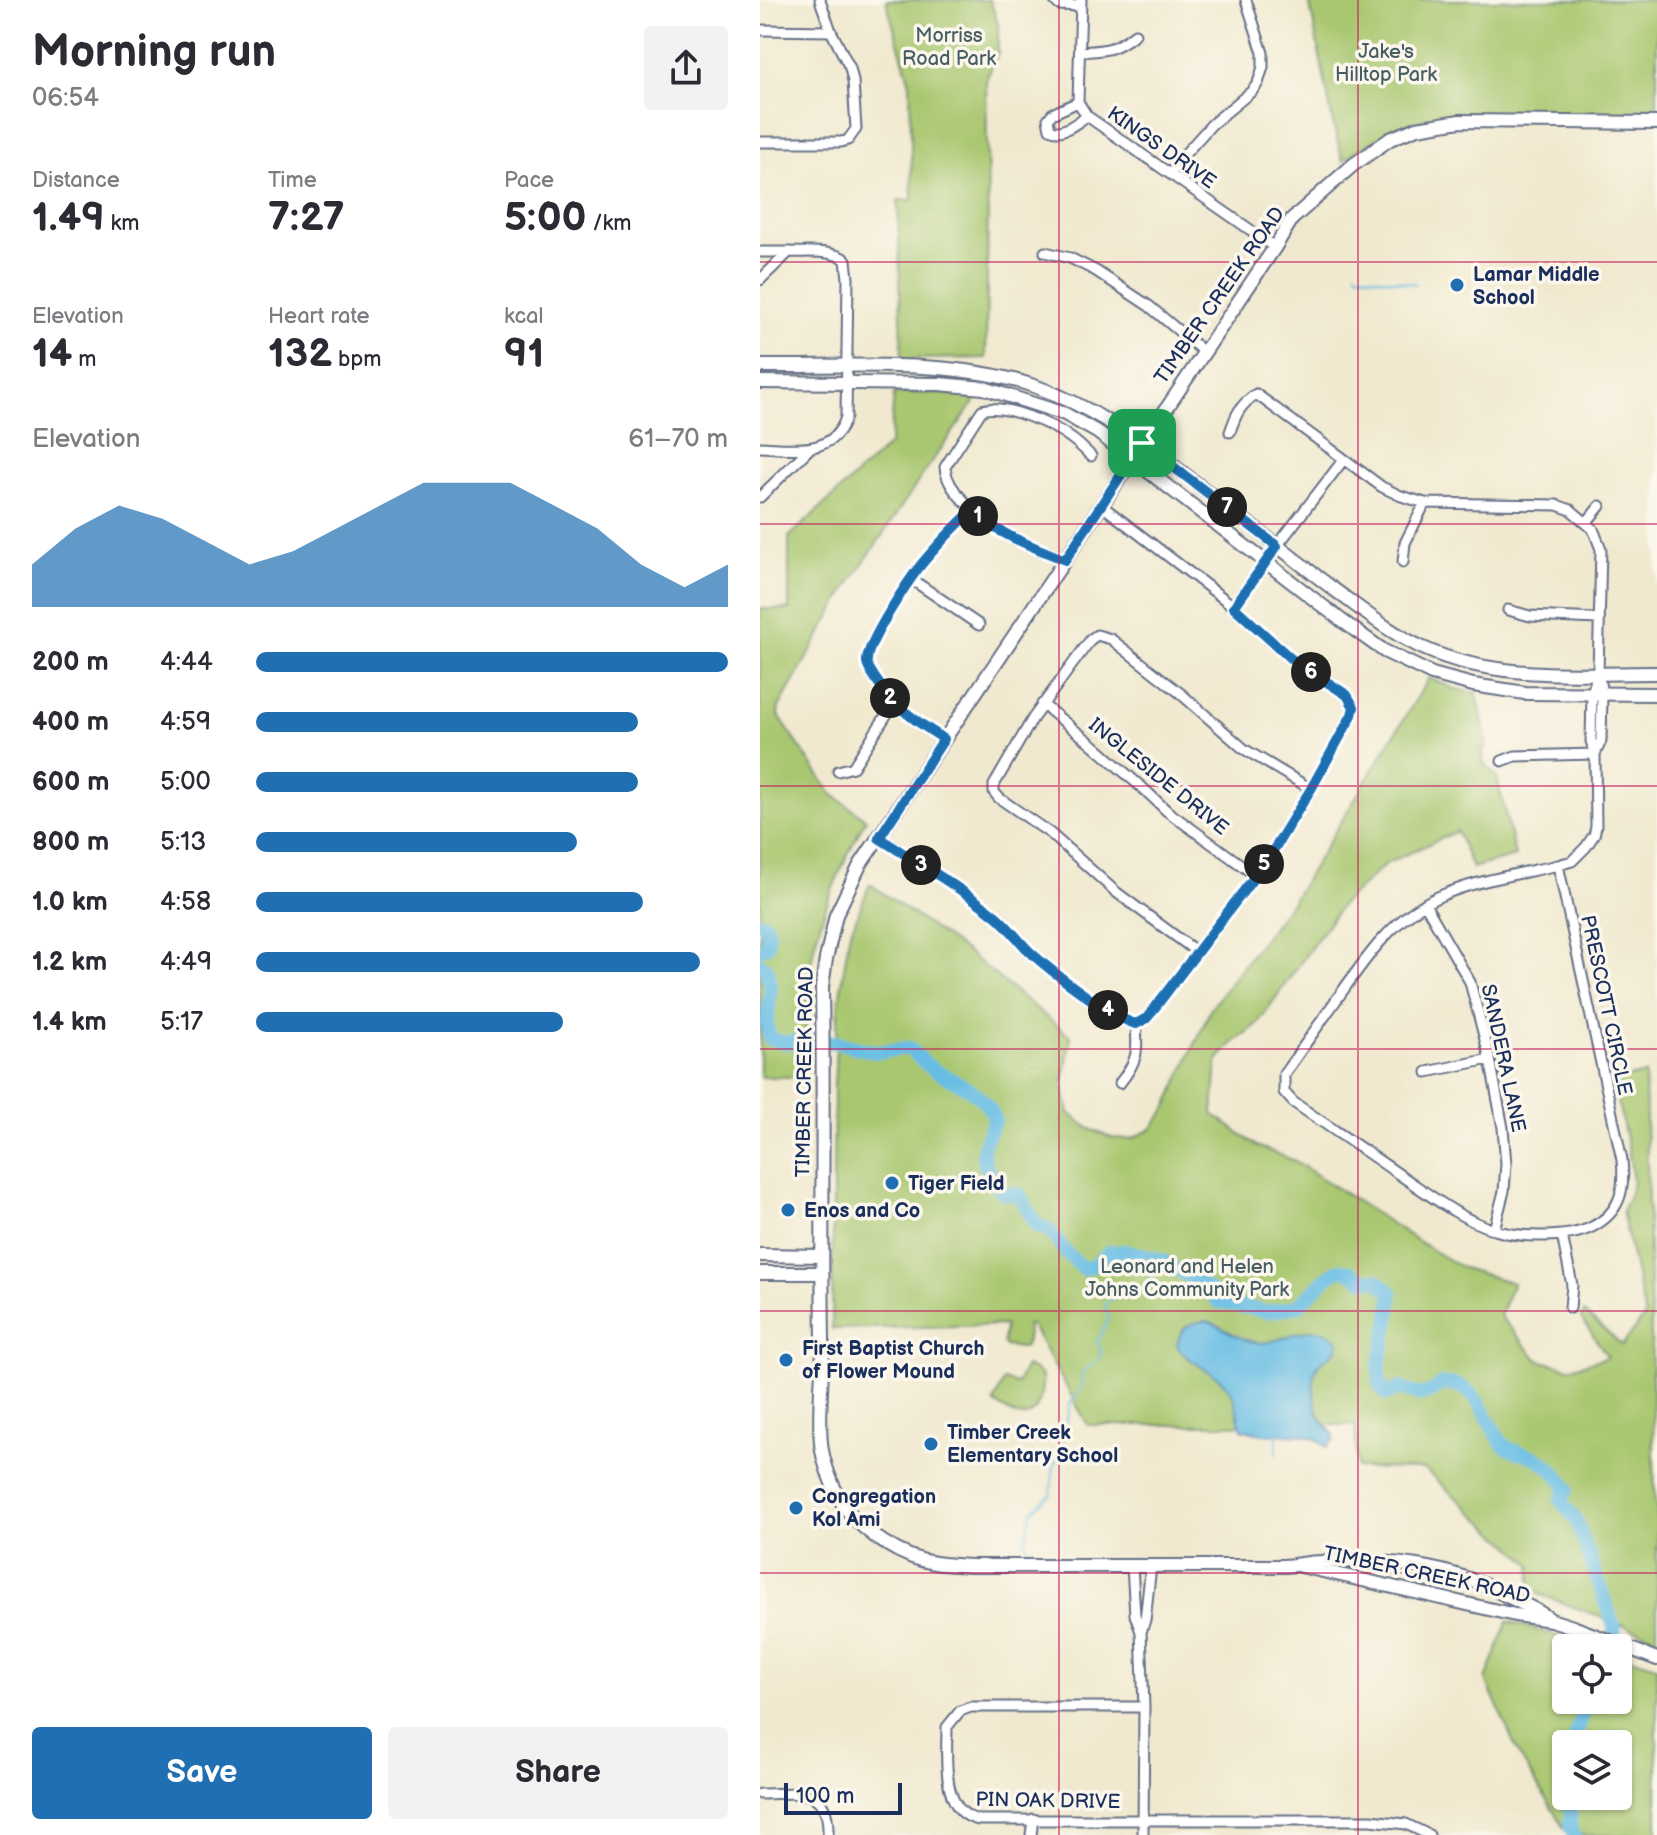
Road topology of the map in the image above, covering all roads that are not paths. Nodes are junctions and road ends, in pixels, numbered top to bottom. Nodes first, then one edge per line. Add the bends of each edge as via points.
1 (820, 0) edge
2 (1054, 0) edge
3 (1246, 0) edge
4 (1081, 3) edge
5 (760, 30) edge
6 (831, 31) junction
7 (1135, 34) dead end
8 (1080, 52) junction
9 (1078, 102) junction
10 (1087, 116) junction
11 (1657, 123) edge
12 (760, 142) edge
13 (1171, 174) junction
14 (1275, 247) junction
15 (760, 252) edge
16 (789, 252) junction
17 (1045, 252) dead end
18 (760, 280) edge
19 (1204, 352) junction
20 (760, 366) edge
21 (846, 367) junction
22 (760, 382) edge
23 (846, 383) junction
24 (1230, 432) dead end
25 (1142, 443) junction
26 (760, 447) edge
27 (809, 449) junction
28 (1091, 456) dead end
29 (1132, 459) junction
30 (1344, 459) junction
31 (760, 497) edge
32 (1425, 503) junction
33 (1101, 505) junction
34 (1600, 506) dead end
35 (972, 511) junction
36 (1586, 523) junction
37 (1277, 546) junction
38 (1065, 560) junction
39 (1403, 562) dead end
40 (1266, 563) junction
41 (911, 579) junction
42 (1234, 607) junction
43 (1508, 610) dead end
44 (1598, 619) junction
45 (979, 625) dead end
46 (1598, 673) junction
47 (1657, 673) edge
48 (1597, 693) junction
49 (1657, 694) edge
50 (894, 703) junction
51 (1042, 704) junction
52 (944, 739) junction
53 (1595, 754) junction
54 (1502, 761) dead end
55 (838, 771) dead end
56 (1311, 789) junction
57 (879, 838) junction
58 (1558, 865) junction
59 (1255, 875) junction
60 (1425, 904) junction
61 (1197, 952) junction
62 (1136, 1024) junction
63 (1490, 1059) junction
64 (1427, 1072) dead end
65 (1120, 1083) dead end
66 (1494, 1230) junction
67 (1562, 1235) junction
68 (760, 1255) edge
69 (822, 1256) junction
70 (760, 1273) edge
71 (822, 1273) junction
72 (1570, 1308) dead end
73 (1295, 1565) junction
74 (1132, 1566) junction
75 (1151, 1566) junction
76 (1551, 1620) junction
77 (1141, 1632) junction
78 (1657, 1659) edge
79 (1144, 1707) junction
80 (760, 1794) edge
81 (1033, 1819) junction
82 (1143, 1819) junction
83 (828, 1835) edge
84 (1031, 1835) edge
85 (1143, 1835) edge
86 (1429, 1835) edge

1 - 6 street
2 - 4 street via 1059,5
3 - 13 street via 1263,53 1258,83 1212,124
4 - 8 street
5 - 6 street
6 - 12 street via 852,74 853,135 841,142
7 - 8 street via 1117,47
8 - 9 street
9 - 10 street, KINGS DRIVE
9 - 10 street via 1052,114 1050,129 1062,131
10 - 13 street, KINGS DRIVE
11 - 14 street, TIMBER CREEK ROAD via 1460,121 1417,128 1353,165 1292,219
13 - 14 street, KINGS DRIVE
14 - 19 street, TIMBER CREEK ROAD
15 - 16 street
16 - 18 street
16 - 21 street via 831,253 846,260
17 - 19 street via 1096,271
19 - 25 street, TIMBER CREEK ROAD
20 - 21 street
21 - 23 street
21 - 25 street via 943,368 1001,377 1087,409
22 - 23 street
23 - 27 street via 846,417 839,433
23 - 29 street via 984,388 1065,414
24 - 30 street via 1236,415 1256,394
25 - 29 street, TIMBER CREEK ROAD
25 - 37 street
26 - 27 street
27 - 31 street
28 - 35 street via 1045,423 991,407 982,410 945,467
29 - 33 street, TIMBER CREEK ROAD
29 - 40 street
30 - 32 street via 1382,487
30 - 37 street
32 - 36 street via 1557,505
32 - 39 street via 1405,543
33 - 38 street, TIMBER CREEK ROAD
33 - 42 street
34 - 36 street
35 - 38 street via 992,527
35 - 41 street
36 - 44 street via 1601,549
37 - 40 street
37 - 46 street via 1376,620 1424,648 1509,670
38 - 52 street, TIMBER CREEK ROAD
40 - 42 street
40 - 48 street via 1384,651 1432,674 1505,691
41 - 45 street
41 - 50 street via 867,654 867,665
42 - 56 street via 1290,658 1347,695 1354,707
43 - 44 street
44 - 46 street
46 - 47 street
46 - 48 street
48 - 49 street
48 - 53 street via 1591,741
50 - 52 street
50 - 55 street via 853,767
51 - 56 street via 1091,639 1111,639 1244,749
51 - 59 street, INGLESIDE DRIVE via 1167,811
51 - 61 street via 994,792
52 - 57 street, TIMBER CREEK ROAD
53 - 54 street via 1515,756
53 - 58 street via 1594,835 1572,861
56 - 59 street
57 - 62 street via 999,918 1056,974
57 - 69 street, TIMBER CREEK ROAD via 836,915 823,976
58 - 60 street via 1478,883
58 - 67 street, PRESCOTT CIRCLE via 1623,1169 1622,1195 1615,1208 1595,1226
59 - 61 street
60 - 63 street, SANDERA LANE via 1470,982
60 - 66 street, PRESCOTT CIRCLE via 1370,952 1284,1074 1284,1092 1451,1210
61 - 62 street via 1147,1018
62 - 65 street via 1135,1060
63 - 64 street
63 - 66 street, SANDERA LANE via 1506,1164
66 - 67 street, PRESCOTT CIRCLE
67 - 72 street via 1572,1285
68 - 69 street
69 - 71 street, TIMBER CREEK ROAD
70 - 71 street
71 - 74 street, TIMBER CREEK ROAD via 822,1450 844,1506 860,1522 900,1552 933,1563
73 - 75 street, TIMBER CREEK ROAD
73 - 76 street, TIMBER CREEK ROAD
73 - 76 street, TIMBER CREEK ROAD via 1423,1566 1484,1584
74 - 75 street, TIMBER CREEK ROAD
74 - 77 street
75 - 77 street
76 - 78 street, TIMBER CREEK ROAD
77 - 79 street
79 - 81 street, PIN OAK DRIVE via 960,1711 947,1727 951,1798 957,1809 979,1820
79 - 82 street
80 - 83 street via 816,1798 826,1812
81 - 82 street, PIN OAK DRIVE
81 - 84 street
82 - 85 street
82 - 86 street, PIN OAK DRIVE via 1382,1821

